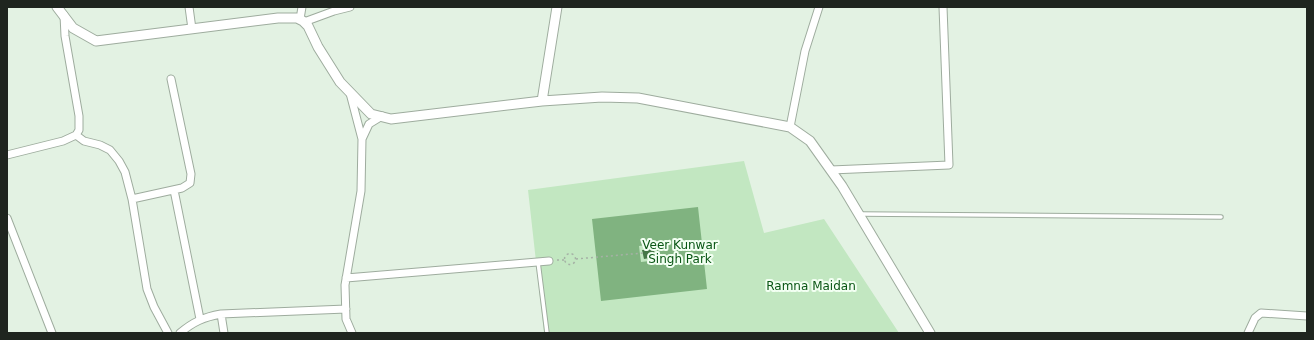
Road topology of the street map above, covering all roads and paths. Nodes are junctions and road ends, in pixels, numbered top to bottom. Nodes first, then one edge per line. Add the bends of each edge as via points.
1 (57, 7) edge
2 (189, 7) edge
3 (302, 7) edge
4 (350, 7) edge
5 (557, 7) edge
6 (819, 7) edge
7 (943, 7) edge
8 (64, 15) junction
9 (302, 21) junction
10 (192, 29) junction
11 (171, 79) dead end
12 (350, 93) junction
13 (542, 101) junction
14 (382, 116) junction
15 (790, 127) junction
16 (76, 135) junction
17 (362, 139) junction
18 (7, 155) edge
19 (831, 170) junction
20 (174, 190) junction
21 (132, 199) junction
22 (859, 214) junction
23 (1221, 217) dead end
24 (7, 218) edge
25 (643, 253) dead end
26 (576, 259) junction
27 (549, 261) dead end
28 (538, 262) junction
29 (346, 278) junction
30 (346, 309) junction
31 (221, 314) junction
32 (1307, 316) edge
33 (200, 319) junction
34 (52, 333) edge
35 (168, 333) edge
36 (180, 333) edge
37 (224, 333) edge
38 (352, 333) edge
39 (547, 333) edge
40 (930, 333) edge
41 (1248, 333) edge

1 - 8 street
2 - 10 street
3 - 9 street
4 - 9 street
5 - 13 street
6 - 15 street via 805,51
7 - 19 street via 949,166
8 - 10 street via 73,28 96,41
8 - 16 street via 65,36 79,116 79,130
9 - 10 street via 278,18
9 - 12 street via 340,82
11 - 20 street via 191,179 188,185
12 - 14 street via 371,114
12 - 17 street
13 - 14 street via 391,118
13 - 15 street via 602,97 638,98
14 - 17 street via 369,124
15 - 19 street via 810,141
16 - 18 street via 63,142
16 - 21 street via 84,141 106,147 114,154 125,172
17 - 29 street via 361,191
19 - 22 street
20 - 21 street
20 - 33 street
21 - 35 street via 147,289
22 - 23 lane
22 - 40 street
24 - 34 street
25 - 26 path
26 - 26 path via 570,265 564,260 565,256 570,254
27 - 28 street
28 - 29 street
28 - 39 lane
29 - 30 street
30 - 31 street
30 - 38 street via 346,319
31 - 33 street
31 - 37 street
32 - 41 street via 1261,313 1255,318
33 - 36 street

